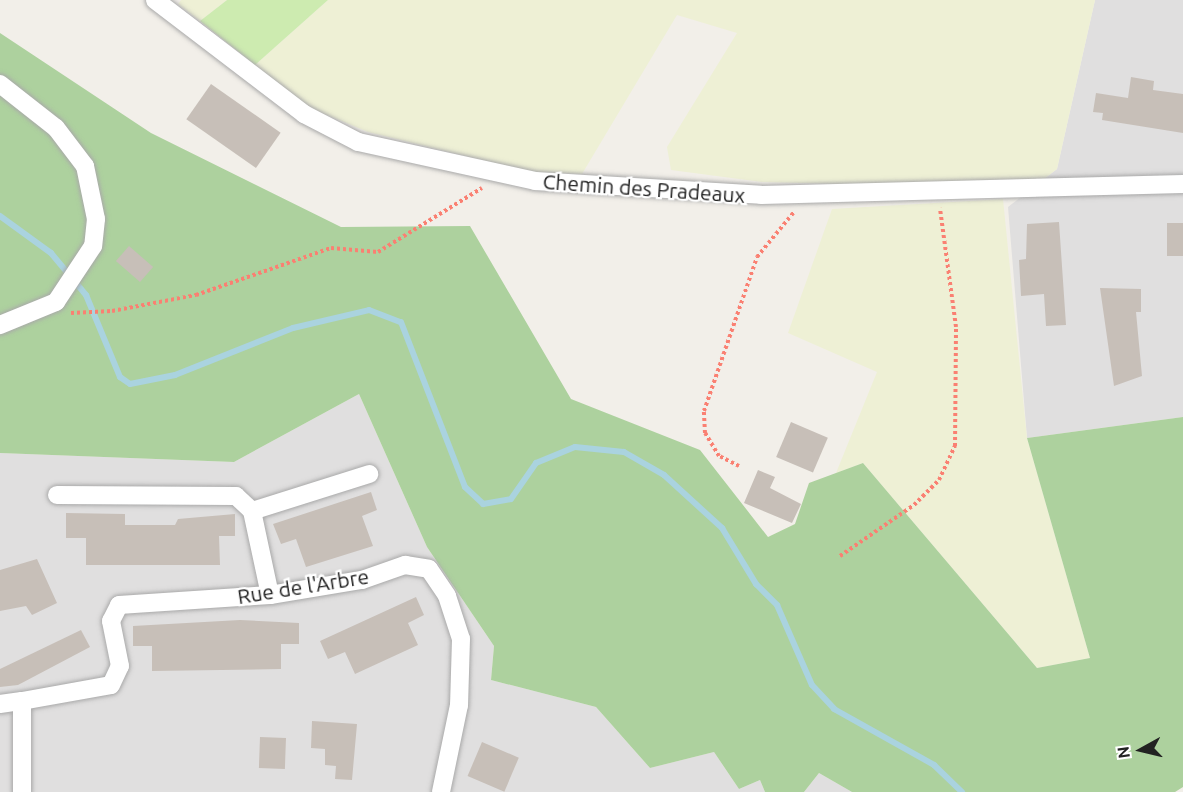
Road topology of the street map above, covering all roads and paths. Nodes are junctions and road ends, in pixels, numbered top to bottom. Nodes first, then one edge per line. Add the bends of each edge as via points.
1 (155, 0) edge
2 (0, 84) edge
3 (503, 175) junction
4 (1183, 184) edge
5 (937, 193) junction
6 (807, 195) junction
7 (81, 312) dead end
8 (0, 325) edge
9 (739, 466) dead end
10 (369, 474) dead end
11 (57, 495) dead end
12 (252, 511) junction
13 (840, 556) dead end
14 (270, 595) junction
15 (22, 701) junction
16 (0, 704) edge
17 (22, 792) edge
18 (441, 792) edge

1 - 3 street, Chemin des Pradeaux via 304,114 340,133 358,142
2 - 8 street via 56,128 85,166 96,219 93,246 79,273 56,302
3 - 6 street, Chemin des Pradeaux via 612,189
3 - 7 path via 378,252 331,248 247,280 107,312
4 - 5 street, Chemin des Pradeaux
5 - 6 street, Chemin des Pradeaux
5 - 13 path via 956,327 955,446 939,480 914,505
6 - 9 path via 757,257 704,411 705,433 719,456
10 - 12 street
11 - 12 street via 236,496
12 - 14 street
14 - 15 street, Rue de l'Arbre via 119,605 111,621 120,666 111,685
14 - 18 street, Rue de l'Arbre via 362,580 405,565 429,569 447,596 461,639 459,705
15 - 16 street
15 - 17 street

